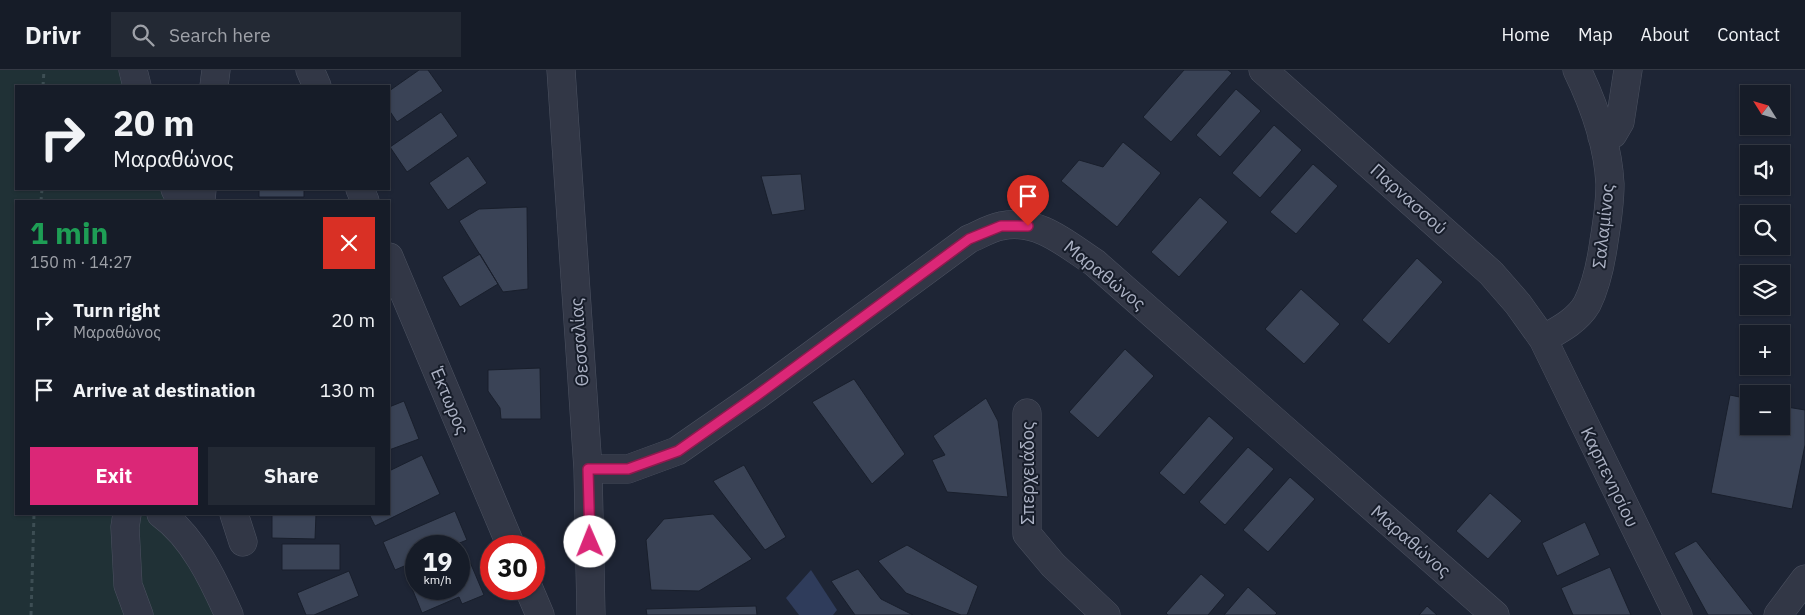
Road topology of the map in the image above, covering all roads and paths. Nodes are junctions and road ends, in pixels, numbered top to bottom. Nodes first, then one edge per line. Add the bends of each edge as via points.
1 (44, 70) edge
2 (133, 70) edge
3 (216, 70) edge
4 (310, 70) edge
5 (560, 70) edge
6 (1263, 70) edge
7 (1577, 70) edge
8 (1628, 70) edge
9 (43, 85) edge
10 (138, 85) edge
11 (214, 85) edge
12 (317, 85) edge
13 (1602, 137) junction
14 (390, 258) edge
15 (1543, 340) junction
16 (1027, 413) dead end
17 (588, 469) junction
18 (34, 515) edge
19 (127, 515) edge
20 (162, 515) edge
21 (234, 515) edge
22 (506, 535) edge
23 (243, 542) dead end
24 (1805, 579) edge
25 (534, 600) edge
26 (31, 615) edge
27 (139, 615) edge
28 (229, 615) edge
29 (540, 615) edge
30 (591, 615) edge
31 (1106, 615) edge
32 (1495, 615) edge
33 (1678, 615) edge
34 (1778, 615) edge

1 - 9 path
2 - 10 street
3 - 11 street
4 - 12 street
5 - 17 street, Θεσσαλίας
6 - 15 street, Παρνασσού via 1490,273 1518,304
7 - 13 street, Σαλαμίνος via 1592,102
8 - 13 street via 1620,122 1613,134
13 - 15 street, Σαλαμίνος via 1610,184 1600,271 1586,305 1568,326
14 - 22 street, Έκτωρος
15 - 33 street, Καρπενησίου
16 - 31 street, Σπερχειάδος via 1027,534 1053,565
17 - 30 street, Θεσσαλίας
17 - 32 street, Μαραθώνος via 628,469 678,451 969,239 1001,226 1028,226 1049,232 1095,263
18 - 26 path
19 - 27 street via 128,585
20 - 28 street via 175,524 213,579
21 - 23 street
24 - 34 street
25 - 29 street

